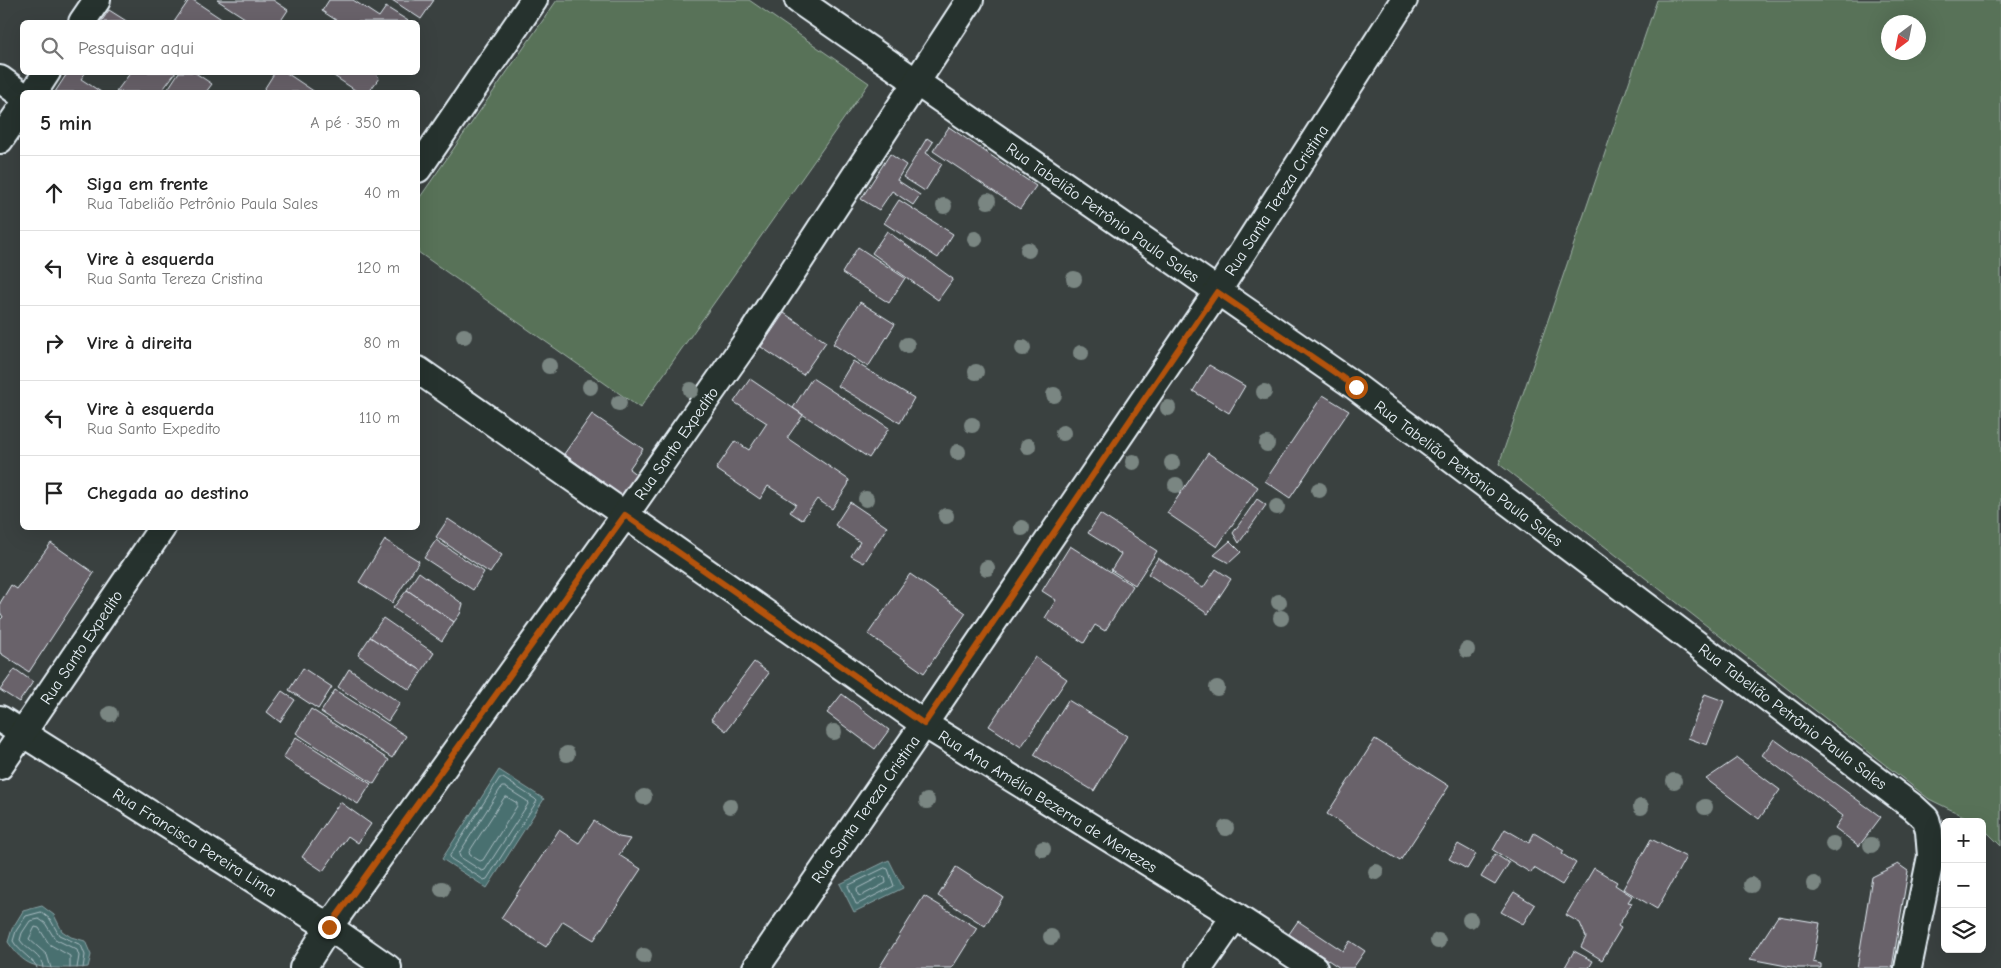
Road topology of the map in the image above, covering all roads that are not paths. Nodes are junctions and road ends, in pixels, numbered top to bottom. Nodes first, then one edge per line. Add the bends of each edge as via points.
1 (97, 0) edge
2 (534, 0) edge
3 (798, 0) edge
4 (970, 0) edge
5 (1404, 0) edge
6 (83, 20) edge
7 (45, 75) edge
8 (0, 79) edge
9 (915, 81) junction
10 (35, 90) edge
11 (20, 94) edge
12 (20, 111) edge
13 (0, 140) edge
14 (420, 166) edge
15 (1217, 292) junction
16 (420, 371) edge
17 (625, 515) junction
18 (161, 530) edge
19 (0, 719) edge
20 (924, 724) junction
21 (22, 734) junction
22 (0, 766) edge
23 (1235, 916) junction
24 (329, 927) junction
25 (303, 968) edge
26 (388, 968) edge
27 (756, 968) edge
28 (1199, 968) edge
29 (1314, 968) edge
30 (1908, 968) edge

1 - 6 street
2 - 14 street
3 - 9 street, Rua Tabelião Petrônio Paula Sales
4 - 9 street, Rua Santo Expedito
5 - 15 street, Rua Santa Tereza Cristina
7 - 10 street
8 - 11 street
9 - 15 street, Rua Tabelião Petrônio Paula Sales
9 - 17 street, Rua Santo Expedito via 751,335
12 - 13 street
15 - 20 street, Rua Santa Tereza Cristina
15 - 30 street, Rua Tabelião Petrônio Paula Sales via 1356,387 1926,819 1931,856
16 - 17 street, Rua Ana Amélia Bezerra de Menezes
17 - 20 street, Rua Ana Amélia Bezerra de Menezes
17 - 24 street, Rua Santo Expedito
18 - 21 street, Rua Santo Expedito
19 - 21 street, Rua Francisca Pereira Lima
20 - 23 street, Rua Ana Amélia Bezerra de Menezes
20 - 27 street, Rua Santa Tereza Cristina
21 - 22 street, Rua Santo Expedito
21 - 24 street, Rua Francisca Pereira Lima
23 - 28 street
23 - 29 street, Rua Ana Amélia Bezerra de Menezes
24 - 25 street, Rua Santo Expedito
24 - 26 street, Rua Francisca Pereira Lima

